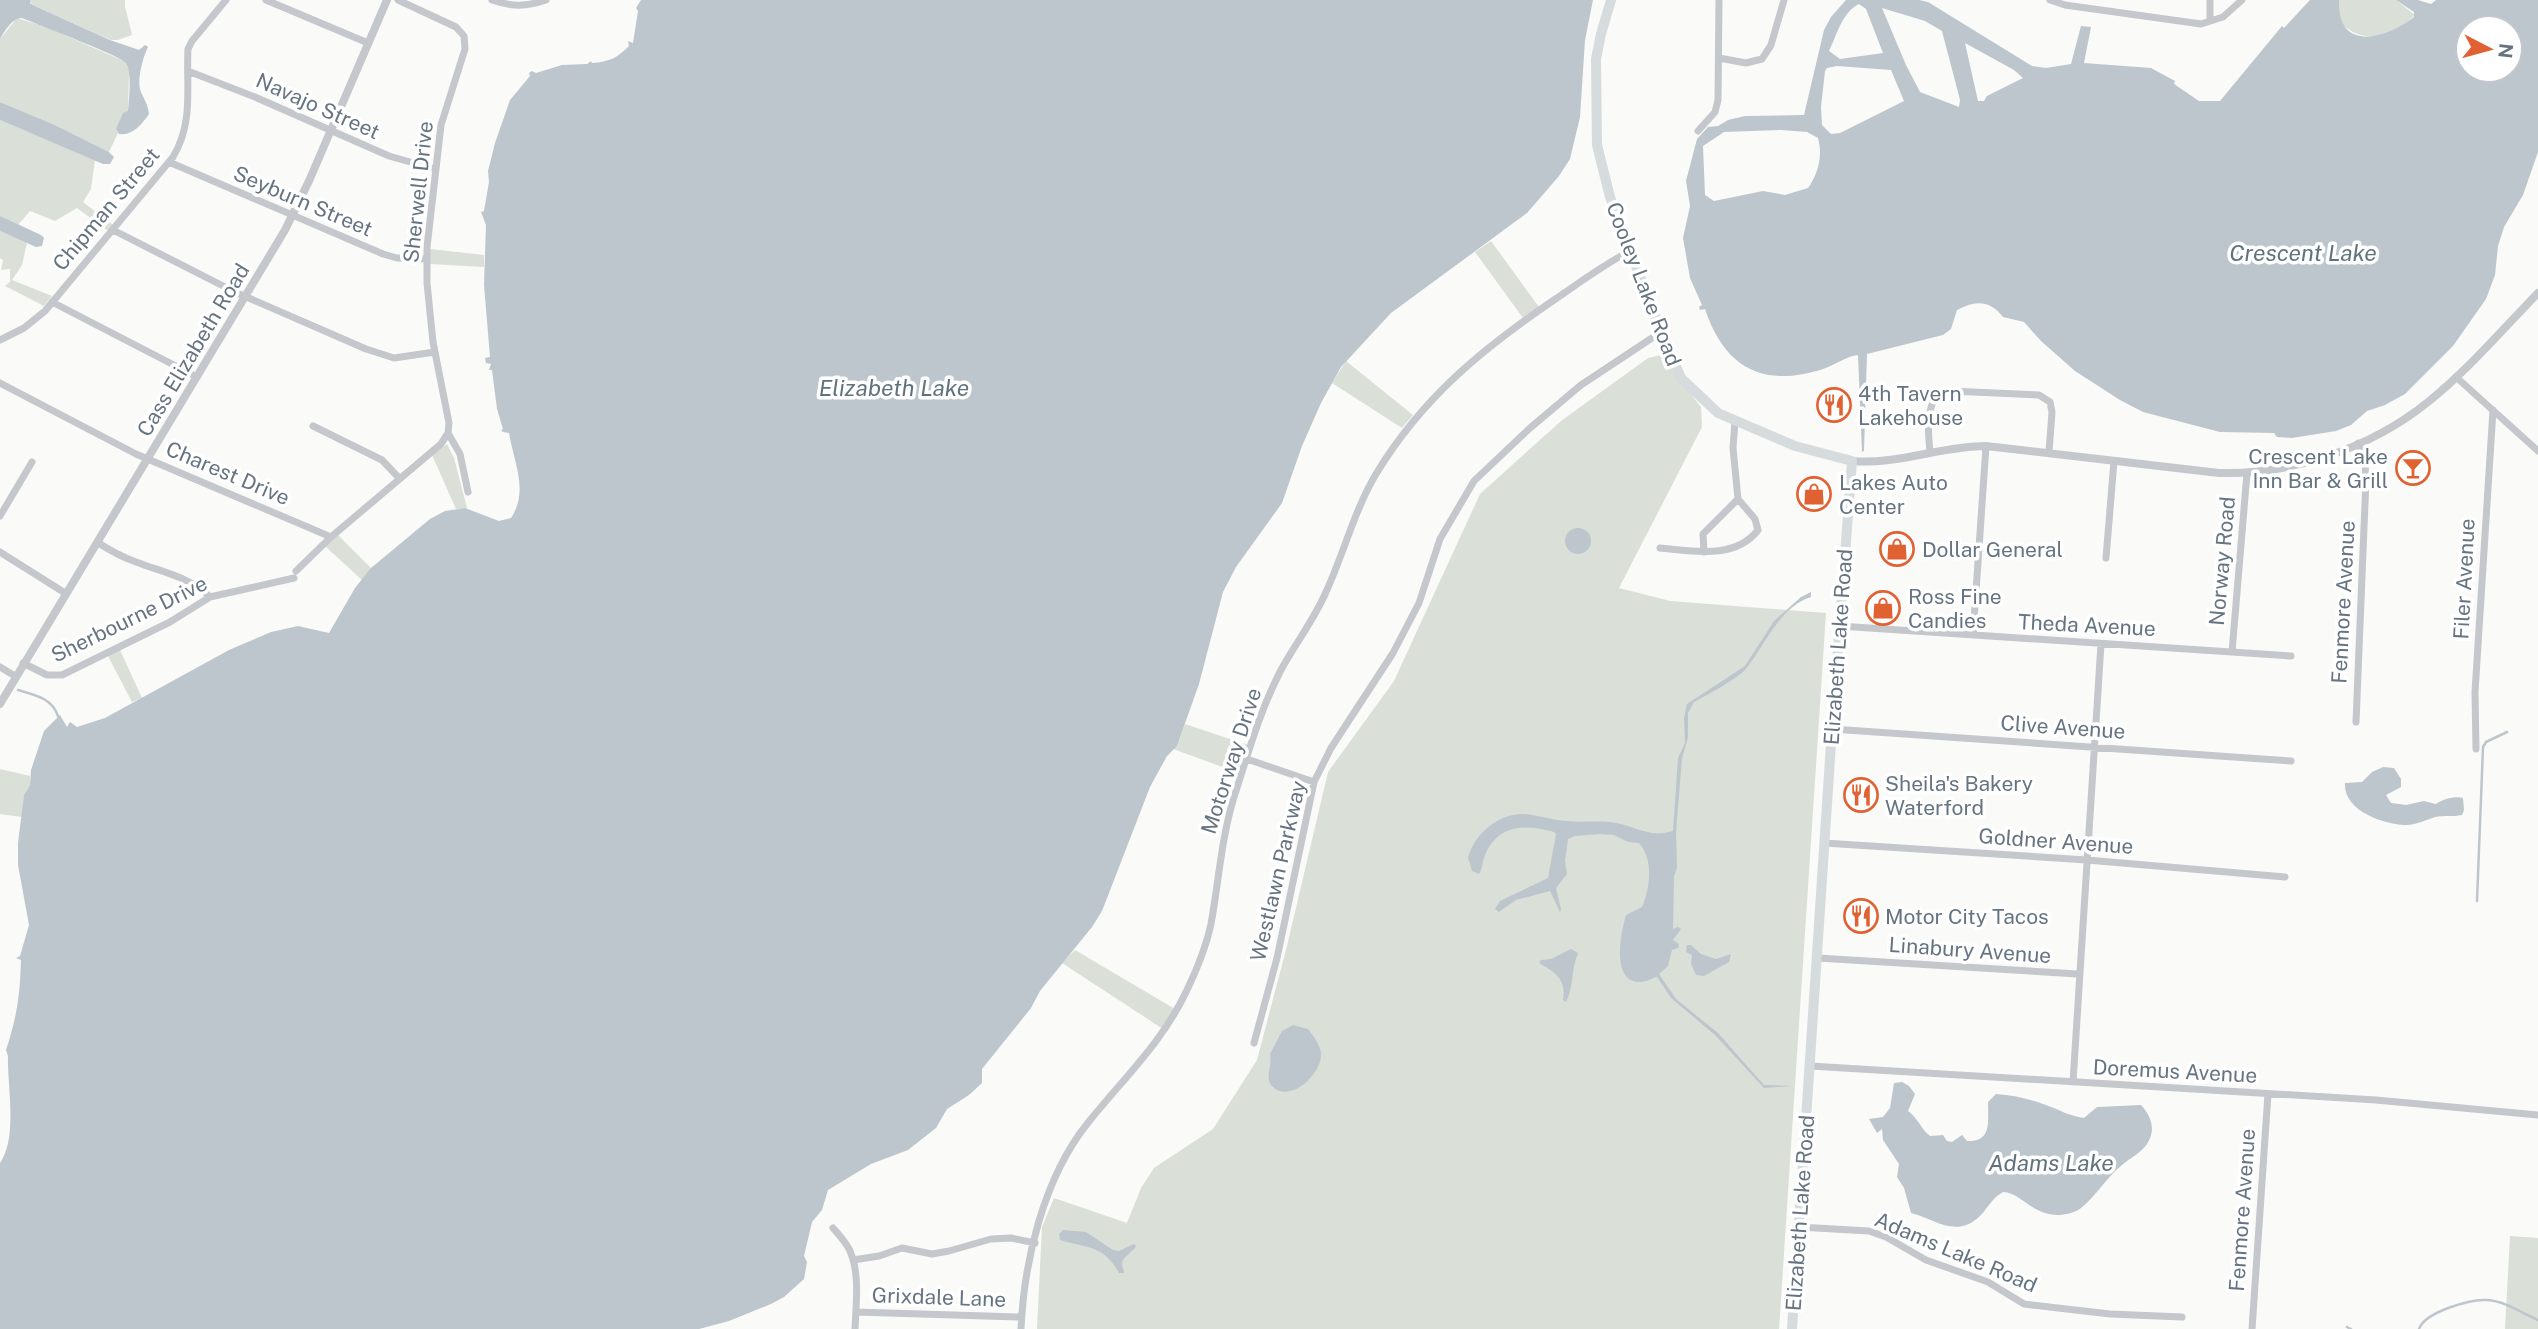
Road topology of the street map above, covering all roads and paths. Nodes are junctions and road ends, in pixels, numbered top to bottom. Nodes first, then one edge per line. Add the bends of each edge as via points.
1 (226, 0) edge
2 (266, 0) edge
3 (387, 0) edge
4 (398, 0) edge
5 (492, 0) edge
6 (546, 0) edge
7 (1611, 0) edge
8 (1719, 0) edge
9 (1784, 0) edge
10 (2050, 0) edge
11 (2210, 0) edge
12 (2242, 0) edge
13 (2090, 4) edge
14 (2210, 21) junction
15 (368, 43) junction
16 (1719, 58) junction
17 (188, 71) junction
18 (331, 130) junction
19 (1698, 131) dead end
20 (169, 162) junction
21 (435, 169) junction
22 (293, 215) junction
23 (113, 229) junction
24 (1630, 251) junction
25 (427, 259) junction
26 (2538, 293) edge
27 (246, 297) junction
28 (52, 302) junction
29 (1661, 332) junction
30 (0, 340) edge
31 (435, 352) junction
32 (197, 377) junction
33 (2456, 377) junction
34 (0, 383) edge
35 (2493, 410) junction
36 (1735, 421) junction
37 (313, 426) dead end
38 (448, 433) junction
39 (2358, 443) junction
40 (1986, 446) junction
41 (2538, 451) edge
42 (1930, 452) junction
43 (2049, 452) junction
44 (148, 458) junction
45 (1852, 461) junction
46 (2114, 461) junction
47 (32, 462) dead end
48 (2247, 473) junction
49 (398, 478) junction
50 (468, 492) dead end
51 (1738, 499) junction
52 (0, 516) edge
53 (331, 537) junction
54 (97, 542) junction
55 (1660, 548) dead end
56 (0, 552) edge
57 (1704, 552) junction
58 (2106, 558) dead end
59 (65, 593) junction
60 (210, 597) junction
61 (1839, 626) junction
62 (1973, 635) junction
63 (2101, 644) junction
64 (2232, 652) junction
65 (2291, 656) dead end
66 (23, 663) junction
67 (0, 667) edge
68 (15, 676) junction
69 (0, 704) edge
70 (2356, 722) dead end
71 (1832, 729) junction
72 (2094, 746) junction
73 (2476, 749) dead end
74 (1247, 759) junction
75 (2291, 761) dead end
76 (1314, 782) junction
77 (1824, 843) junction
78 (2087, 860) junction
79 (2285, 877) dead end
80 (1818, 958) junction
81 (2078, 974) junction
82 (1254, 1043) dead end
83 (1810, 1066) junction
84 (2073, 1082) junction
85 (2268, 1094) junction
86 (2538, 1115) edge
87 (1799, 1227) junction
88 (833, 1228) dead end
89 (1035, 1243) junction
90 (853, 1260) junction
91 (856, 1312) junction
92 (1021, 1317) junction
93 (2182, 1317) dead end
94 (855, 1329) edge
95 (1021, 1329) edge
96 (1792, 1329) edge
97 (2252, 1329) edge

1 - 17 street, Chipman Street via 192,41
2 - 15 street
3 - 15 street, Cass Elizabeth Road
4 - 21 street, Sherwell Drive via 456,27 465,39 463,60 443,117
5 - 6 street via 513,6
7 - 24 main road, Cooley Lake Road via 1596,60 1597,144
8 - 16 street
9 - 16 street via 1766,56 1746,63
10 - 13 street
11 - 14 street
12 - 14 street via 2223,17
13 - 14 street via 2183,23
15 - 18 street, Cass Elizabeth Road
16 - 19 street via 1715,112
17 - 18 street, Navajo Street
17 - 20 street, Chipman Street via 187,121
18 - 21 street, Navajo Street via 395,159
18 - 22 street, Cass Elizabeth Road
20 - 22 street, Seyburn Street
20 - 23 street, Chipman Street
21 - 25 street, Sherwell Drive
22 - 25 street, Seyburn Street via 386,256
22 - 27 street, Cass Elizabeth Road
23 - 27 street
23 - 28 street, Chipman Street
24 - 29 main road, Cooley Lake Road
24 - 74 street, Motorway Drive via 1479,354 1409,424 1375,476 1326,592 1281,670
25 - 31 street, Sherwell Drive
26 - 33 street
27 - 31 street via 384,356
27 - 32 street, Cass Elizabeth Road
28 - 30 street, Chipman Street via 27,326
28 - 32 street
29 - 36 main road, Cooley Lake Road via 1681,378 1718,413
29 - 76 street, Westlawn Parkway via 1551,409 1474,481 1440,540 1419,603 1393,653
31 - 38 street, Sherwell Drive
32 - 44 street, Cass Elizabeth Road
33 - 35 street
33 - 39 street via 2412,414
34 - 44 street, Charest Drive
35 - 41 street
35 - 73 street, Filer Avenue via 2475,692
36 - 45 main road, Cooley Lake Road via 1795,446
36 - 51 street
37 - 49 street via 382,460
38 - 49 street
38 - 50 street, Sherwell Drive via 460,454
39 - 48 street via 2300,464
39 - 70 street, Fenmore Avenue via 2367,479
40 - 42 street
40 - 43 street
40 - 62 street
42 - 43 street via 1933,401 1937,394 1951,391 2039,395 2050,402 2052,412
42 - 45 street via 1884,461
43 - 46 street
44 - 53 street, Charest Drive
44 - 54 street, Cass Elizabeth Road
45 - 61 main road, Elizabeth Lake Road
46 - 48 street
46 - 58 street
47 - 52 street
48 - 64 street, Norway Road
49 - 53 street
51 - 57 street via 1703,534
51 - 57 street via 1758,530 1750,541
53 - 60 street, Sherbourne Drive via 295,574
54 - 59 street, Cass Elizabeth Road
54 - 60 street via 128,559 184,579
55 - 57 street
56 - 59 street
59 - 66 street, Cass Elizabeth Road
60 - 66 street, Sherbourne Drive via 62,675 47,676
61 - 62 street, Theda Avenue
61 - 71 main road, Elizabeth Lake Road
62 - 63 street, Theda Avenue
63 - 64 street, Theda Avenue
63 - 72 street
64 - 65 street, Theda Avenue
66 - 68 street, Cass Elizabeth Road
67 - 68 street
68 - 69 street, Cass Elizabeth Road
71 - 72 street, Clive Avenue
71 - 77 main road, Elizabeth Lake Road
72 - 75 street, Clive Avenue
72 - 78 street
74 - 76 street
74 - 89 street, Motorway Drive via 1222,841 1208,934 1186,993 1164,1032 1071,1146 1048,1195
76 - 82 street, Westlawn Parkway
77 - 78 street, Goldner Avenue
77 - 80 main road, Elizabeth Lake Road
78 - 79 street, Goldner Avenue
78 - 81 street
80 - 81 street, Linabury Avenue
80 - 83 main road, Elizabeth Lake Road
81 - 84 street
83 - 84 street, Doremus Avenue
83 - 87 main road, Elizabeth Lake Road
84 - 85 street, Doremus Avenue
85 - 86 street, Doremus Avenue
85 - 97 street, Fenmore Avenue
87 - 93 street, Adams Lake Road via 1869,1231 1926,1260 1988,1282 2024,1304
87 - 96 main road, Elizabeth Lake Road
88 - 90 street
89 - 90 street via 991,1239 932,1254 902,1248
89 - 92 street, Motorway Drive
90 - 91 street
91 - 92 street, Grixdale Lane
91 - 94 street
92 - 95 street, Motorway Drive

